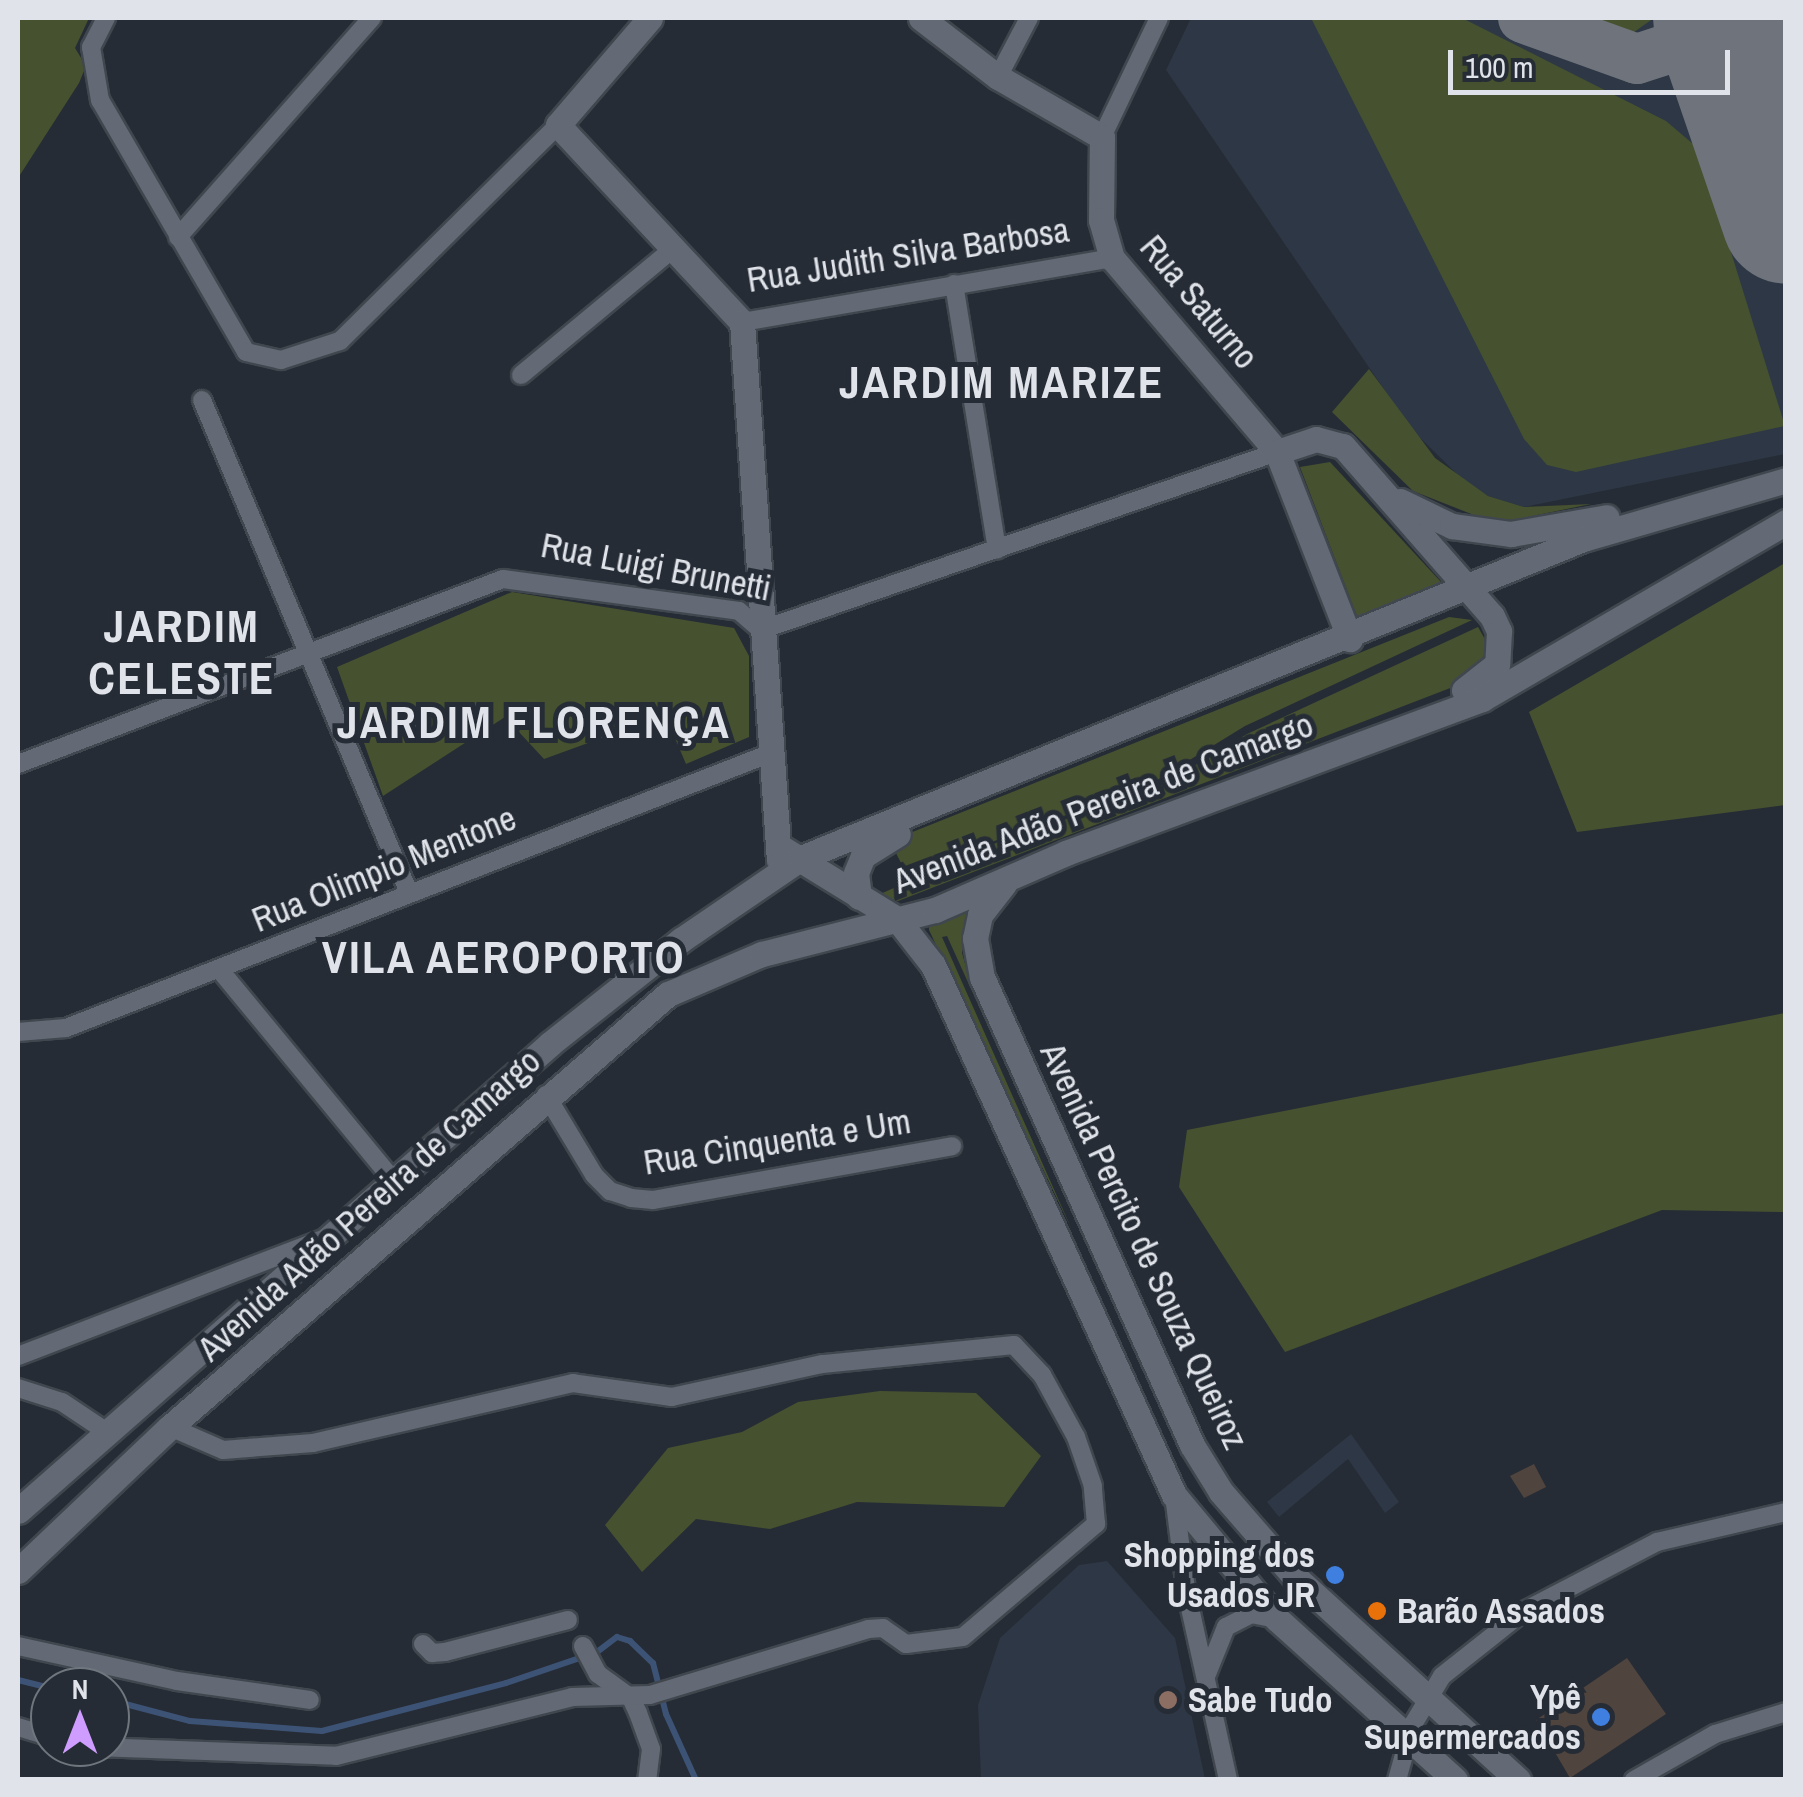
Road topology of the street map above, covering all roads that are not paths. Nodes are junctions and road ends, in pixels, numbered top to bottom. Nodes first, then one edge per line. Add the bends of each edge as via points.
1 (106, 18) edge
2 (372, 18) edge
3 (650, 18) edge
4 (921, 18) edge
5 (1029, 18) edge
6 (1159, 18) edge
7 (998, 77) junction
8 (558, 125) junction
9 (1102, 136) junction
10 (178, 237) junction
11 (673, 249) junction
12 (1112, 258) junction
13 (954, 284) junction
14 (742, 322) junction
15 (521, 375) dead end
16 (202, 400) dead end
17 (1316, 438) junction
18 (1276, 452) junction
19 (1786, 480) edge
20 (1289, 485) junction
21 (1383, 492) junction
22 (1691, 502) junction
23 (1786, 522) edge
24 (997, 550) junction
25 (1468, 590) junction
26 (1424, 608) junction
27 (1492, 616) junction
28 (761, 630) junction
29 (1350, 638) junction
30 (310, 652) junction
31 (1306, 656) junction
32 (771, 753) junction
33 (18, 764) edge
34 (1257, 783) junction
35 (791, 852) junction
36 (1016, 874) junction
37 (409, 893) junction
38 (859, 897) junction
39 (897, 919) junction
40 (854, 930) junction
41 (929, 959) junction
42 (219, 969) junction
43 (18, 1032) edge
44 (546, 1095) junction
45 (952, 1146) dead end
46 (394, 1181) junction
47 (335, 1235) junction
48 (250, 1263) junction
49 (266, 1294) junction
50 (18, 1356) edge
51 (18, 1388) edge
52 (170, 1427) junction
53 (107, 1432) junction
54 (1174, 1494) junction
55 (18, 1512) edge
56 (1786, 1512) edge
57 (18, 1571) edge
58 (1277, 1619) junction
59 (568, 1620) dead end
60 (423, 1644) dead end
61 (584, 1646) dead end
62 (25, 1648) edge
63 (1442, 1676) junction
64 (1405, 1678) junction
65 (1206, 1680) junction
66 (640, 1696) junction
67 (1427, 1698) junction
68 (310, 1700) dead end
69 (1786, 1712) edge
70 (1408, 1736) junction
71 (130, 1748) edge
72 (1658, 1764) junction
73 (647, 1780) edge
74 (1228, 1780) edge
75 (1398, 1780) edge
76 (1455, 1780) edge
77 (1518, 1780) edge
78 (1634, 1780) edge
79 (1670, 1780) edge

1 - 10 street via 91,47 92,76
2 - 10 street
3 - 8 main road
4 - 7 main road
5 - 7 street
6 - 9 street, Rua Saturno
7 - 9 main road
8 - 10 street via 340,341 281,360 246,352
8 - 11 main road, Rua Judith Silva Barbosa
9 - 12 main road, Rua Saturno via 1101,220
11 - 14 main road, Rua Judith Silva Barbosa
11 - 15 street
12 - 13 street, Rua Judith Silva Barbosa
12 - 18 main road, Rua Saturno
13 - 14 street, Rua Judith Silva Barbosa
13 - 24 street
14 - 28 main road
16 - 30 street
17 - 18 main road, Rua Luigi Brunetti
17 - 20 main road via 1296,453
17 - 21 main road via 1343,446
18 - 20 main road, Rua Saturno
18 - 24 street, Rua Luigi Brunetti
19 - 22 main road
20 - 29 main road, Rua Saturno
21 - 22 main road via 1452,526 1511,534
21 - 25 main road
22 - 25 main road, Avenida Adão Pereira de Camargo via 1583,539
23 - 34 main road, Avenida Adão Pereira de Camargo via 1482,699
24 - 28 street, Rua Luigi Brunetti
25 - 26 main road, Avenida Adão Pereira de Camargo
25 - 27 main road
26 - 27 main road via 1460,605
26 - 29 main road, Avenida Adão Pereira de Camargo
27 - 34 main road via 1501,648 1479,684 1313,752
28 - 30 street, Rua Luigi Brunetti via 739,611 519,576
28 - 32 main road
29 - 31 main road, Avenida Adão Pereira de Camargo
30 - 33 street, Rua Luigi Brunetti
30 - 37 street
31 - 35 main road, Avenida Adão Pereira de Camargo
31 - 38 main road via 1218,706 873,845 856,873
32 - 35 main road
32 - 37 street, Rua Olimpio Mentone
34 - 36 main road, Avenida Adão Pereira de Camargo
35 - 38 main road
35 - 46 main road, Avenida Adão Pereira de Camargo via 768,882 603,1001
36 - 39 main road, Avenida Adão Pereira de Camargo via 935,910
36 - 64 main road, Avenida Percito de Souza Queiroz via 980,914 982,977 1192,1445 1254,1534
37 - 42 street, Rua Olimpio Mentone
38 - 39 main road
39 - 40 main road, Avenida Adão Pereira de Camargo
39 - 41 main road, Avenida Percito de Souza Queiroz
40 - 41 main road via 896,938
40 - 44 main road, Avenida Adão Pereira de Camargo via 703,975 640,1014
41 - 54 main road, Avenida Percito de Souza Queiroz
42 - 43 street, Rua Olimpio Mentone via 66,1028
42 - 46 street
44 - 45 street, Rua Cinquenta e Um via 594,1175 610,1191 631,1198 654,1200
44 - 52 main road, Avenida Adão Pereira de Camargo
46 - 47 main road, Avenida Adão Pereira de Camargo
47 - 48 street
47 - 49 main road, Avenida Adão Pereira de Camargo
48 - 49 street via 270,1277
48 - 50 street
49 - 53 main road, Avenida Adão Pereira de Camargo
51 - 53 street via 62,1402
52 - 57 main road, Avenida Adão Pereira de Camargo
52 - 66 street via 223,1450 313,1442 573,1383 672,1397 822,1364 1014,1345 1042,1374 1076,1437 1093,1486 1096,1524 963,1638 906,1644 882,1628 868,1629
53 - 55 main road, Avenida Adão Pereira de Camargo
54 - 58 main road, Avenida Percito de Souza Queiroz
54 - 65 street
56 - 63 street via 1658,1542 1606,1562 1524,1611
58 - 65 street via 1252,1614 1226,1627
58 - 70 main road, Avenida Percito de Souza Queiroz
59 - 60 street via 445,1652 432,1653
61 - 66 street via 598,1674
62 - 68 street via 177,1681
63 - 64 street
63 - 67 street
64 - 67 main road, Avenida Percito de Souza Queiroz
65 - 74 street
66 - 71 street via 572,1697 336,1756
66 - 73 street via 650,1749
67 - 70 street
67 - 77 main road, Avenida Percito de Souza Queiroz
69 - 72 street via 1715,1734
70 - 75 street
70 - 76 main road, Avenida Percito de Souza Queiroz
72 - 78 street
72 - 79 street

